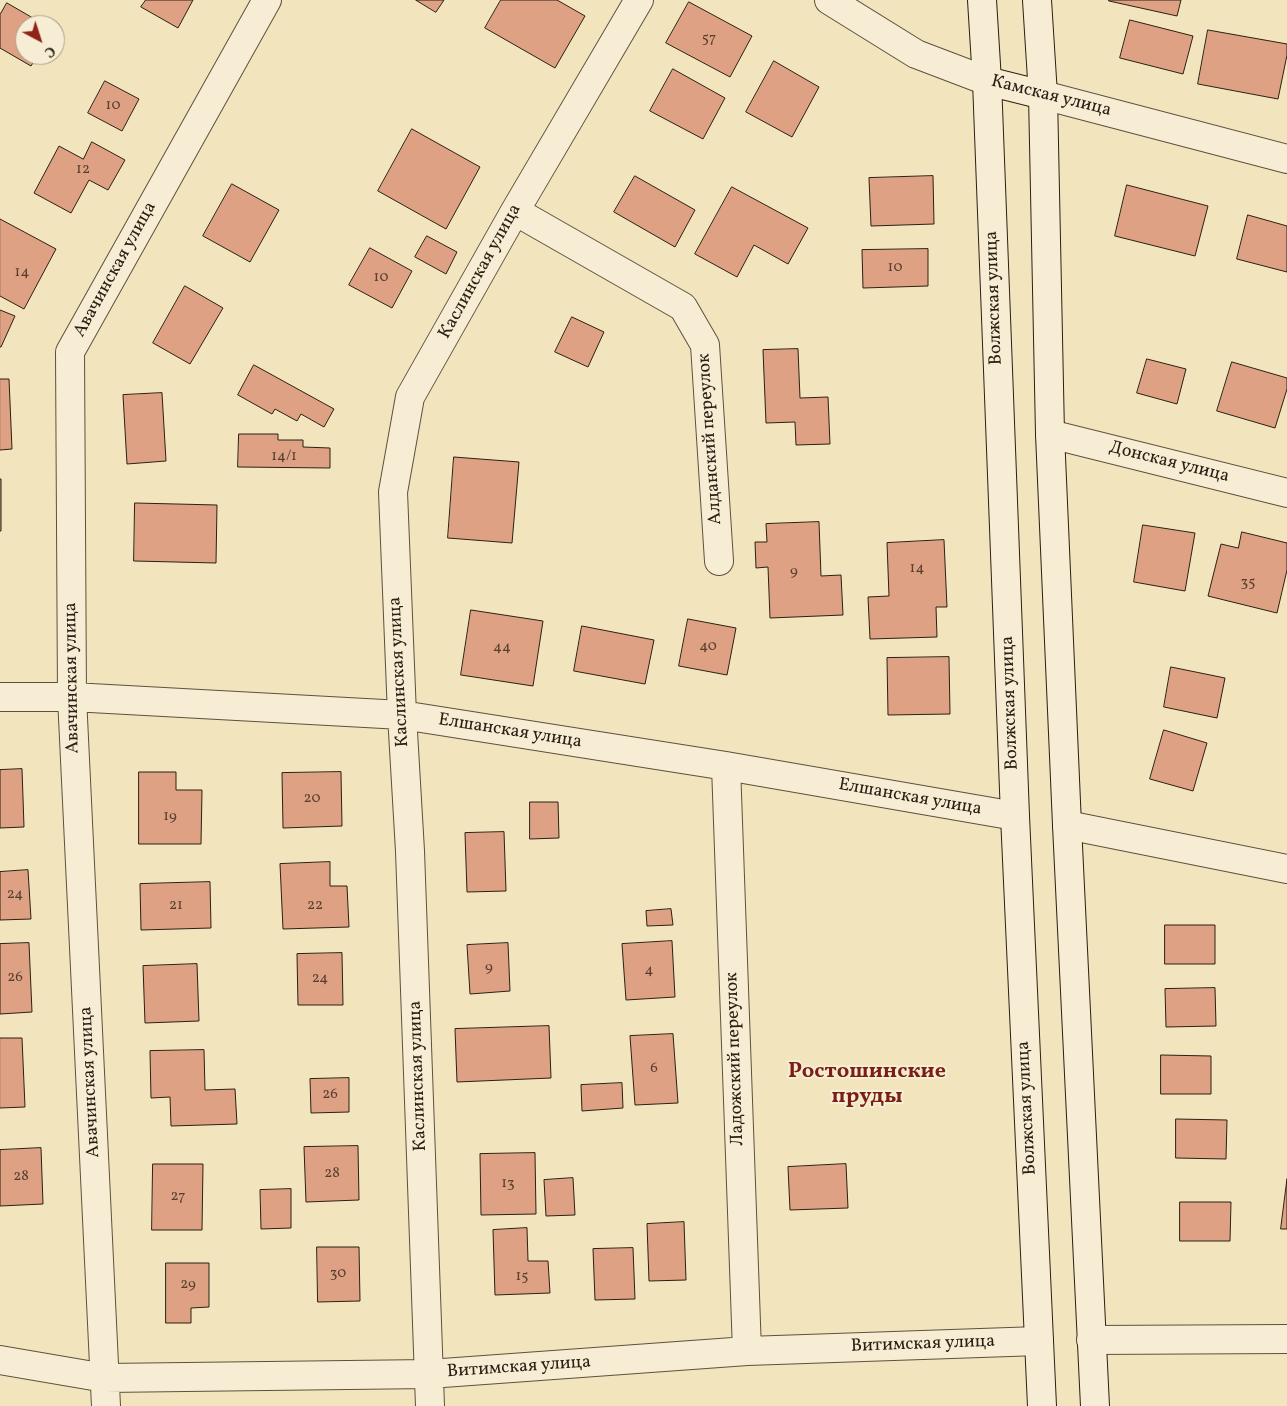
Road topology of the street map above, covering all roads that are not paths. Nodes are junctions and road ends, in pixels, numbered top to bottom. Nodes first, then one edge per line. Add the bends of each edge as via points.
1 (267, 0) edge
2 (639, 0) edge
3 (829, 0) edge
4 (982, 0) edge
5 (1037, 0) edge
6 (987, 81) junction
7 (1043, 95) junction
8 (1287, 159) edge
9 (515, 210) junction
10 (1050, 434) junction
11 (1287, 492) edge
12 (719, 561) dead end
13 (0, 697) edge
14 (72, 697) junction
15 (402, 715) junction
16 (726, 766) junction
17 (1016, 816) junction
18 (1067, 825) junction
19 (1287, 869) edge
20 (1287, 1339) edge
21 (1091, 1340) junction
22 (1039, 1341) junction
23 (747, 1351) junction
24 (0, 1360) edge
25 (429, 1374) junction
26 (105, 1378) junction
27 (106, 1406) edge
28 (430, 1406) edge
29 (1042, 1406) edge
30 (1095, 1406) edge

1 - 14 street, Авачинская улица via 70,352
2 - 9 street, Каслинская улица
3 - 6 street, Камская улица via 916,54
4 - 6 street, Волжская улица
5 - 7 street
6 - 7 street, Камская улица
6 - 17 street, Волжская улица
7 - 8 street, Камская улица
7 - 10 street
9 - 12 street, Алданский переулок via 683,307 706,345
9 - 15 street, Каслинская улица via 410,397 393,492
10 - 11 street, Донская улица
10 - 18 street
13 - 14 street, Елшанская улица
14 - 15 street, Елшанская улица
14 - 26 street, Авачинская улица
15 - 16 street, Елшанская улица
15 - 25 street, Каслинская улица
16 - 17 street, Елшанская улица
16 - 23 street, Ладожский переулок
17 - 22 street, Волжская улица
18 - 19 street
18 - 21 street
20 - 21 street
21 - 30 street
22 - 23 street, Витимская улица
22 - 29 street, Волжская улица
23 - 25 street, Витимская улица
24 - 26 street, Витимская улица
25 - 26 street, Витимская улица
25 - 28 street, Каслинская улица
26 - 27 street, Авачинская улица

